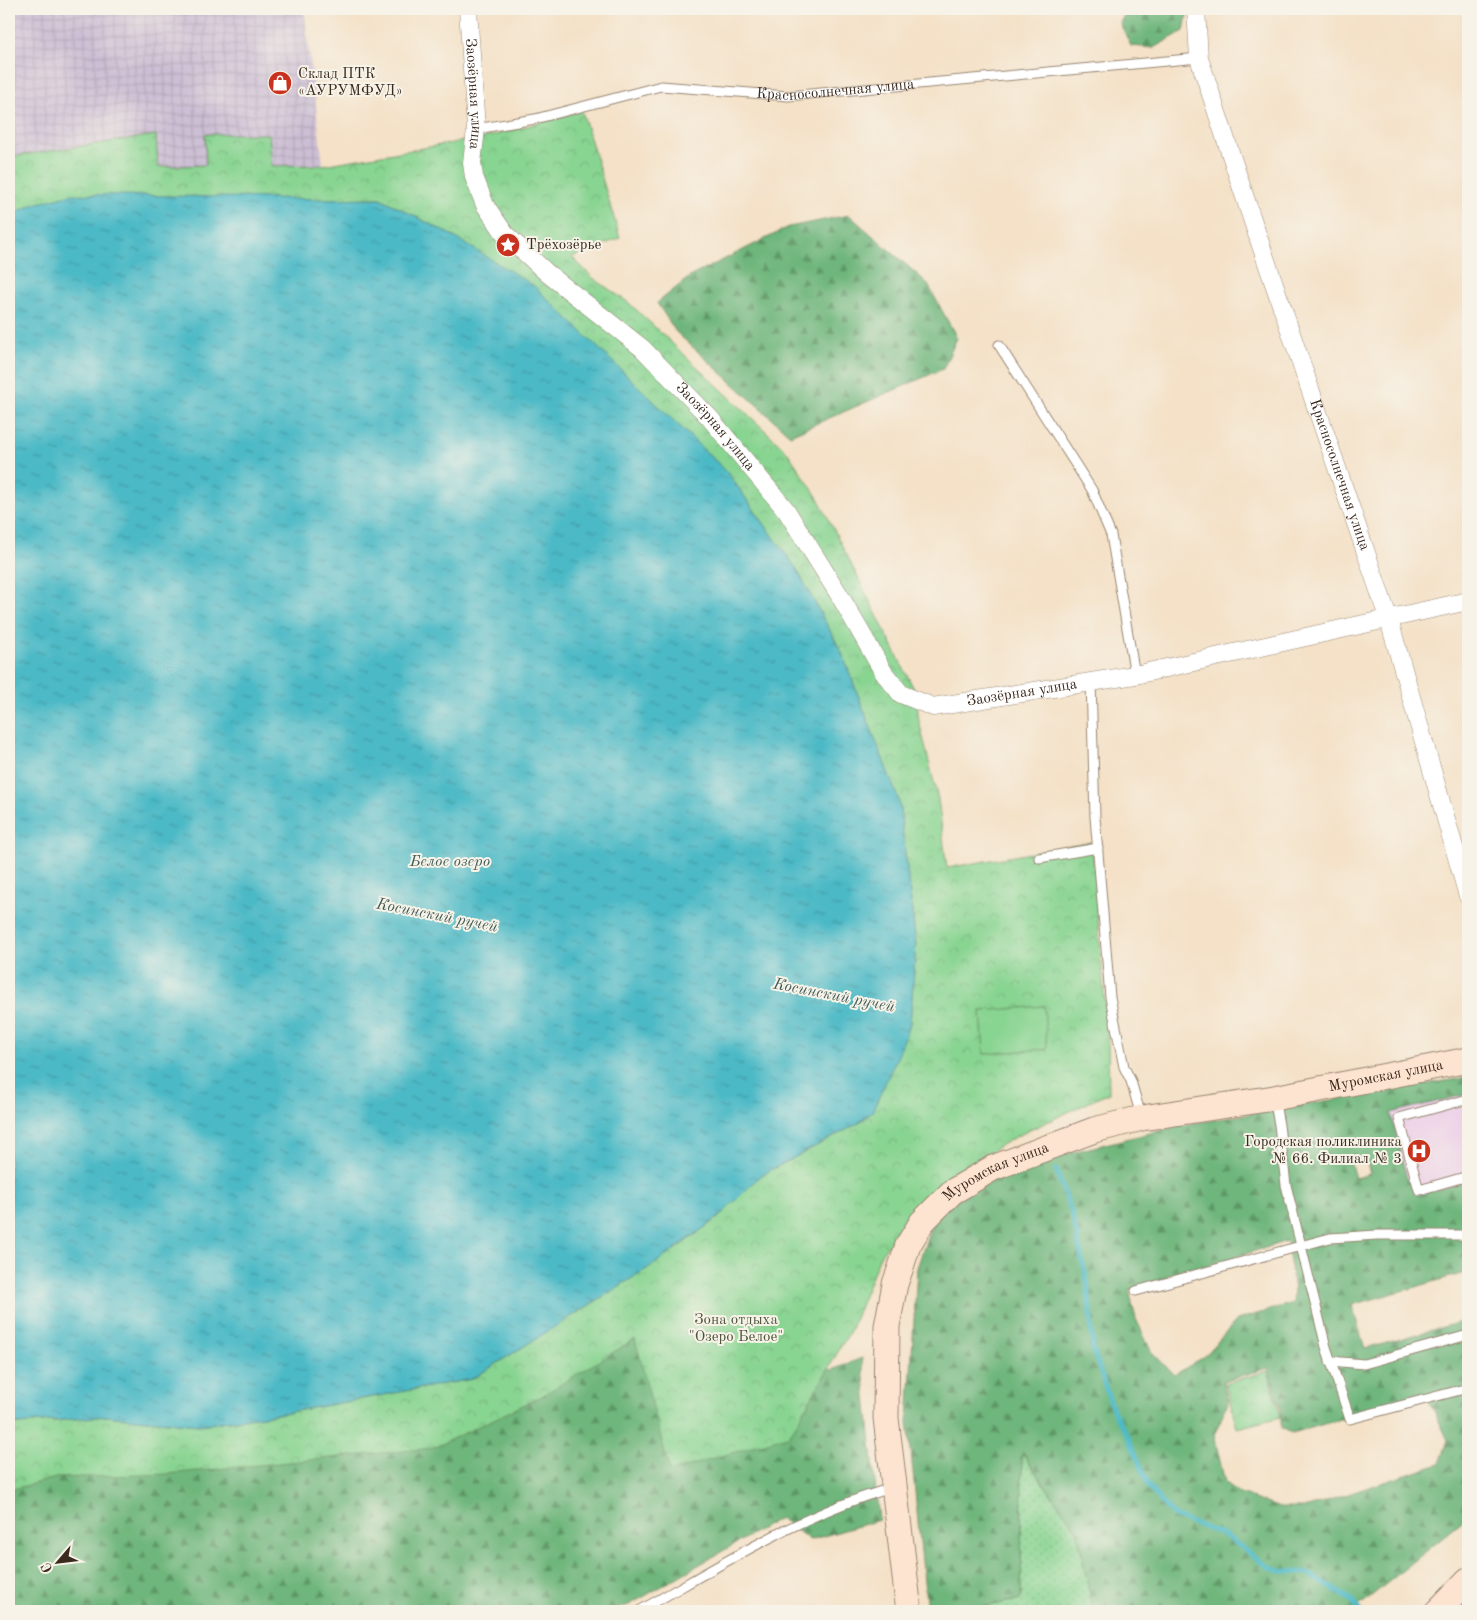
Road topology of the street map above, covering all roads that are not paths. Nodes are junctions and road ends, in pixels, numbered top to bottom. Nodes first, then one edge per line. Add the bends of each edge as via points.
1 (468, 9) edge
2 (1196, 9) edge
3 (1199, 58) junction
4 (476, 129) junction
5 (1000, 345) dead end
6 (1468, 601) edge
7 (1389, 620) junction
8 (1135, 675) junction
9 (1091, 681) junction
10 (1098, 848) junction
11 (1039, 858) dead end
12 (1468, 896) edge
13 (1468, 1060) edge
14 (1274, 1098) junction
15 (1468, 1099) edge
16 (1142, 1118) junction
17 (1468, 1176) edge
18 (1468, 1235) edge
19 (1301, 1246) junction
20 (1136, 1291) dead end
21 (1468, 1335) edge
22 (1330, 1361) junction
23 (1468, 1388) edge
24 (893, 1487) junction
25 (1468, 1580) edge
26 (1468, 1586) edge
27 (639, 1611) edge
28 (909, 1611) edge
29 (1438, 1611) edge
30 (1450, 1611) edge

1 - 4 street, Заозёрная улица
2 - 3 street, Красносолнечная улица
3 - 4 lane, Красносолнечная улица via 788,96 661,86 535,119
3 - 7 street, Красносолнечная улица
4 - 9 street, Заозёрная улица via 472,163 474,178 486,205 505,234 547,273 642,348 709,417 786,510 884,673 901,694 932,707
5 - 8 lane via 1092,490 1111,535
6 - 7 street, Заозёрная улица
7 - 8 street, Заозёрная улица
7 - 12 street, Красносолнечная улица
8 - 9 street, Заозёрная улица
9 - 10 lane
10 - 11 lane
10 - 16 lane via 1110,997 1124,1067
13 - 14 street, Муромская улица
14 - 16 street, Муромская улица
14 - 19 lane via 1286,1185
15 - 17 lane via 1399,1118 1419,1190
16 - 24 street, Муромская улица via 1094,1130 993,1168 952,1192 922,1222 908,1245 895,1284 887,1326 886,1418
18 - 19 lane via 1330,1238
19 - 20 lane
19 - 22 lane
21 - 22 lane via 1364,1364
22 - 23 lane via 1350,1419
24 - 27 lane via 816,1515
24 - 28 street, Муромская улица
25 - 29 street
26 - 30 street

